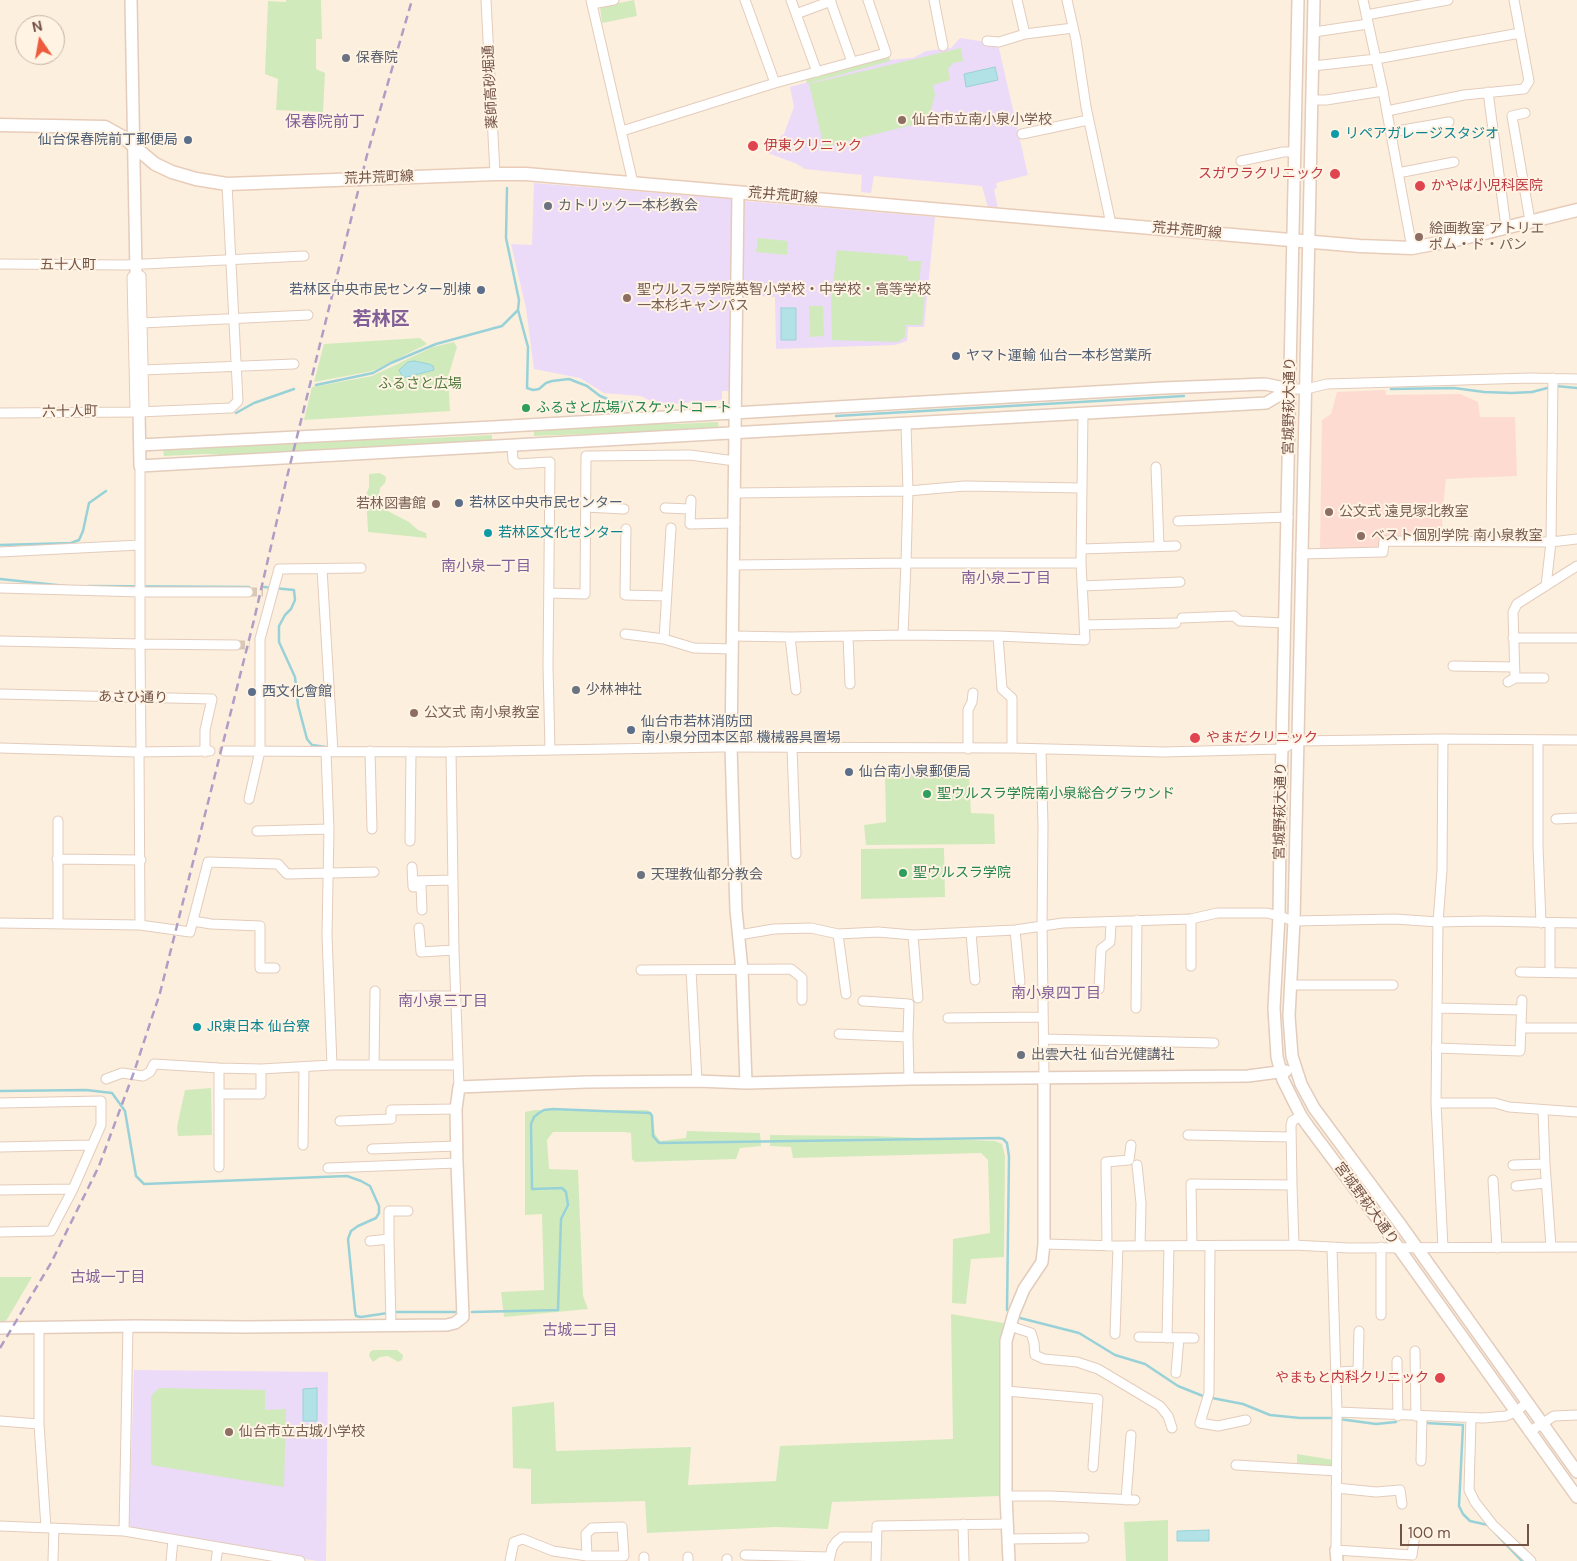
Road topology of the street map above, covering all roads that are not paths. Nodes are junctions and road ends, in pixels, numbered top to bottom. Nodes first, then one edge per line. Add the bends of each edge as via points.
1 (131, 0) edge
2 (486, 0) edge
3 (614, 0) edge
4 (745, 0) edge
5 (791, 0) edge
6 (868, 0) edge
7 (934, 0) edge
8 (1017, 0) edge
9 (1066, 0) edge
10 (1298, 0) edge
11 (1314, 0) edge
12 (1363, 0) edge
13 (1448, 0) edge
14 (1514, 0) edge
15 (830, 1) edge
16 (592, 2) edge
17 (796, 14) junction
18 (1367, 20) junction
19 (1072, 28) junction
20 (1314, 32) junction
21 (1520, 33) junction
22 (1025, 34) junction
23 (987, 41) dead end
24 (943, 46) dead end
25 (1376, 59) junction
26 (852, 62) junction
27 (1313, 66) junction
28 (817, 72) junction
29 (775, 83) junction
30 (1383, 91) junction
31 (1488, 92) junction
32 (1312, 100) junction
33 (1387, 111) junction
34 (1525, 113) dead end
35 (1088, 120) junction
36 (1450, 122) dead end
37 (0, 125) edge
38 (622, 132) junction
39 (1391, 132) junction
40 (1022, 134) dead end
41 (134, 147) junction
42 (1295, 152) junction
43 (1241, 161) dead end
44 (1454, 162) dead end
45 (1398, 173) junction
46 (495, 174) junction
47 (633, 183) junction
48 (227, 184) junction
49 (738, 192) junction
50 (1577, 210) edge
51 (1530, 221) junction
52 (1111, 224) junction
53 (1506, 227) junction
54 (1294, 240) junction
55 (1309, 242) junction
56 (1412, 248) junction
57 (304, 256) dead end
58 (230, 260) junction
59 (0, 264) edge
60 (136, 269) junction
61 (308, 315) dead end
62 (233, 319) junction
63 (142, 323) junction
64 (294, 364) dead end
65 (236, 366) junction
66 (143, 370) junction
67 (1577, 379) edge
68 (1553, 384) junction
69 (1290, 389) junction
70 (1306, 389) junction
71 (139, 412) junction
72 (736, 412) junction
73 (0, 413) edge
74 (1083, 413) junction
75 (906, 424) junction
76 (511, 426) junction
77 (736, 433) junction
78 (628, 440) junction
79 (140, 445) junction
80 (512, 446) junction
81 (629, 455) junction
82 (735, 461) junction
83 (140, 466) junction
84 (1156, 467) dead end
85 (1082, 488) junction
86 (908, 491) junction
87 (735, 493) junction
88 (586, 507) junction
89 (666, 508) dead end
90 (624, 510) dead end
91 (1288, 517) junction
92 (1178, 521) dead end
93 (735, 523) junction
94 (671, 528) dead end
95 (626, 529) dead end
96 (1577, 539) edge
97 (1551, 542) junction
98 (140, 545) junction
99 (1159, 546) junction
100 (1176, 546) dead end
101 (1081, 550) junction
102 (0, 552) edge
103 (1301, 554) junction
104 (906, 563) junction
105 (1081, 563) junction
106 (734, 565) junction
107 (1577, 566) edge
108 (362, 568) dead end
109 (322, 569) junction
110 (1180, 582) dead end
111 (1082, 586) junction
112 (1546, 586) junction
113 (0, 588) edge
114 (141, 588) junction
115 (248, 592) tunnel mouth
116 (549, 594) junction
117 (666, 596) junction
118 (1285, 623) junction
119 (1084, 624) junction
120 (625, 634) dead end
121 (904, 634) junction
122 (734, 636) junction
123 (848, 636) junction
124 (998, 636) junction
125 (790, 637) junction
126 (1513, 638) junction
127 (1577, 638) edge
128 (664, 639) junction
129 (0, 641) edge
130 (140, 644) junction
131 (236, 645) tunnel mouth
132 (733, 649) junction
133 (1453, 666) dead end
134 (1514, 667) junction
135 (1544, 678) dead end
136 (850, 684) dead end
137 (796, 690) dead end
138 (973, 693) dead end
139 (0, 694) edge
140 (140, 698) junction
141 (1443, 739) junction
142 (1538, 740) junction
143 (1577, 740) edge
144 (1297, 741) junction
145 (731, 747) junction
146 (0, 748) edge
147 (792, 748) junction
148 (1012, 748) junction
149 (968, 749) junction
150 (1282, 749) junction
151 (550, 750) junction
152 (1041, 750) junction
153 (224, 751) dead end
154 (260, 751) junction
155 (370, 751) junction
156 (140, 752) junction
157 (330, 752) junction
158 (411, 752) junction
159 (451, 752) junction
160 (249, 799) dead end
161 (1577, 818) edge
162 (1556, 819) dead end
163 (58, 821) dead end
164 (329, 829) junction
165 (372, 829) dead end
166 (257, 831) dead end
167 (410, 842) dead end
168 (796, 854) dead end
169 (57, 859) junction
170 (140, 860) junction
171 (412, 867) dead end
172 (374, 872) dead end
173 (328, 873) junction
174 (452, 880) junction
175 (412, 881) junction
176 (422, 910) dead end
177 (1279, 916) junction
178 (1137, 920) junction
179 (1191, 920) junction
180 (193, 921) junction
181 (1111, 922) junction
182 (1294, 922) junction
183 (1438, 922) junction
184 (0, 923) edge
185 (1546, 923) junction
186 (1577, 923) edge
187 (58, 924) junction
188 (140, 925) junction
189 (1042, 925) junction
190 (419, 928) dead end
191 (1015, 930) junction
192 (971, 933) junction
193 (739, 934) junction
194 (838, 934) junction
195 (913, 936) junction
196 (454, 950) junction
197 (1191, 966) dead end
198 (275, 968) dead end
199 (641, 970) dead end
200 (691, 970) junction
201 (742, 970) junction
202 (1520, 972) dead end
203 (1550, 972) junction
204 (1576, 973) edge
205 (975, 980) dead end
206 (1020, 982) dead end
207 (1290, 985) junction
208 (1393, 985) dead end
209 (1099, 989) dead end
210 (375, 991) dead end
211 (846, 994) dead end
212 (406, 996) dead end
213 (455, 996) junction
214 (918, 998) dead end
215 (802, 1000) dead end
216 (863, 1001) dead end
217 (1136, 1008) dead end
218 (1438, 1008) junction
219 (1043, 1017) junction
220 (948, 1018) dead end
221 (1522, 1028) junction
222 (1577, 1028) edge
223 (839, 1034) dead end
224 (908, 1037) junction
225 (1044, 1039) junction
226 (1214, 1043) dead end
227 (1436, 1048) junction
228 (332, 1065) junction
229 (457, 1065) junction
230 (374, 1066) junction
231 (304, 1067) junction
232 (220, 1068) junction
233 (261, 1069) junction
234 (1296, 1070) junction
235 (1280, 1072) junction
236 (1044, 1077) junction
237 (106, 1079) dead end
238 (909, 1079) junction
239 (698, 1082) junction
240 (746, 1083) junction
241 (459, 1087) junction
242 (219, 1094) junction
243 (0, 1103) edge
244 (1436, 1103) junction
245 (456, 1109) junction
246 (1543, 1110) junction
247 (1577, 1112) edge
248 (1300, 1116) junction
249 (340, 1121) dead end
250 (1188, 1135) dead end
251 (1290, 1137) junction
252 (91, 1145) junction
253 (303, 1145) dead end
254 (1131, 1145) dead end
255 (456, 1146) junction
256 (0, 1147) edge
257 (372, 1149) dead end
258 (457, 1163) junction
259 (1545, 1164) junction
260 (1137, 1165) dead end
261 (1513, 1165) dead end
262 (219, 1167) dead end
263 (328, 1168) dead end
264 (1493, 1180) dead end
265 (1546, 1183) junction
266 (1292, 1185) junction
267 (1516, 1186) dead end
268 (73, 1189) junction
269 (0, 1190) edge
270 (408, 1211) dead end
271 (0, 1232) edge
272 (389, 1240) junction
273 (370, 1241) dead end
274 (1044, 1244) junction
275 (1192, 1245) junction
276 (1294, 1245) junction
277 (1106, 1246) junction
278 (1118, 1246) junction
279 (1140, 1246) junction
280 (1169, 1246) junction
281 (1210, 1246) junction
282 (1551, 1247) junction
283 (1577, 1247) edge
284 (1332, 1248) junction
285 (1381, 1248) junction
286 (1398, 1248) junction
287 (1417, 1248) junction
288 (1443, 1248) junction
289 (1497, 1248) junction
290 (1381, 1315) dead end
291 (392, 1325) junction
292 (128, 1326) junction
293 (1010, 1326) junction
294 (0, 1328) edge
295 (39, 1328) junction
296 (1359, 1331) dead end
297 (1114, 1334) dead end
298 (1139, 1337) dead end
299 (1166, 1338) junction
300 (1179, 1338) junction
301 (1194, 1338) dead end
302 (1414, 1351) dead end
303 (1397, 1361) dead end
304 (1336, 1372) junction
305 (1176, 1373) dead end
306 (1006, 1391) junction
307 (1527, 1403) junction
308 (1338, 1412) junction
309 (1515, 1412) junction
310 (1577, 1415) edge
311 (1398, 1416) junction
312 (1419, 1416) junction
313 (1471, 1419) junction
314 (1246, 1420) dead end
315 (0, 1421) edge
316 (1542, 1423) junction
317 (39, 1424) junction
318 (1172, 1428) dead end
319 (1529, 1432) junction
320 (1131, 1435) dead end
321 (1421, 1461) dead end
322 (1236, 1465) dead end
323 (1093, 1467) dead end
324 (1336, 1471) junction
325 (1577, 1472) edge
326 (1336, 1488) junction
327 (1006, 1496) junction
328 (1577, 1497) edge
329 (1402, 1504) dead end
330 (963, 1524) junction
331 (1007, 1524) junction
332 (0, 1526) edge
333 (50, 1528) junction
334 (124, 1531) junction
335 (875, 1536) junction
336 (1008, 1538) junction
337 (1084, 1538) dead end
338 (173, 1540) junction
339 (1414, 1541) dead end
340 (218, 1547) junction
341 (744, 1555) dead end
342 (586, 1556) junction
343 (1337, 1556) edge
344 (829, 1559) edge
345 (53, 1561) edge
346 (171, 1561) edge
347 (216, 1561) edge
348 (300, 1561) edge
349 (510, 1561) edge
350 (876, 1561) edge
351 (964, 1561) edge
352 (1009, 1561) edge
353 (1531, 1561) edge

1 - 41 street
2 - 46 street, 薬師高砂堀通
3 - 16 street
4 - 29 street
5 - 17 street
6 - 26 street via 886,53
7 - 24 street
8 - 22 street
9 - 19 street
10 - 42 street, 宮城野萩大通り
11 - 20 street, 宮城野萩大通り
12 - 18 street
13 - 18 street
14 - 21 street
15 - 17 street
15 - 26 street
16 - 38 street
17 - 28 street
18 - 20 street
18 - 25 street
19 - 22 street
19 - 35 street
20 - 27 street, 宮城野萩大通り
21 - 25 street
21 - 31 street via 1529,81 1524,89
22 - 23 street via 999,42
25 - 27 street
25 - 30 street
26 - 28 street
27 - 32 street, 宮城野萩大通り
28 - 29 street
29 - 38 street
30 - 32 street
30 - 33 street
31 - 33 street
31 - 53 street
32 - 55 street, 宮城野萩大通り
33 - 39 street
34 - 51 street via 1512,116
35 - 40 street
35 - 52 street
36 - 39 street
37 - 41 main road, 荒井荒町線 via 100,126 110,128
38 - 47 street
39 - 45 street
41 - 48 main road, 荒井荒町線 via 155,164 172,172 196,180
41 - 60 street
42 - 43 street
42 - 54 street, 宮城野萩大通り
44 - 45 street
45 - 56 street
46 - 47 main road, 荒井荒町線
46 - 48 main road, 荒井荒町線
47 - 49 main road, 荒井荒町線
48 - 58 street, 六十人町
49 - 52 main road, 荒井荒町線
49 - 72 street
50 - 51 main road, 荒井荒町線
51 - 53 main road, 荒井荒町線
52 - 54 main road, 荒井荒町線
53 - 56 main road, 荒井荒町線
54 - 55 main road, 荒井荒町線
54 - 69 street, 宮城野萩大通り
55 - 56 main road, 荒井荒町線
55 - 70 street, 宮城野萩大通り
57 - 58 street, 五十人町
58 - 60 street, 五十人町
58 - 62 street, 六十人町
59 - 60 street, 五十人町
60 - 63 street via 141,276
60 - 71 street via 132,278 135,409
61 - 62 street
62 - 63 street
62 - 65 street, 六十人町
63 - 66 street
64 - 65 street
65 - 66 street
65 - 71 street, 六十人町 via 238,401 232,408
66 - 71 street via 144,409
67 - 68 street
68 - 70 street via 1327,384
68 - 97 street
69 - 70 street
69 - 72 street via 1265,384
69 - 74 street via 1266,403
69 - 91 street, 宮城野萩大通り
70 - 103 street, 宮城野萩大通り
71 - 73 street, 六十人町
71 - 79 street
72 - 76 street
72 - 77 street
74 - 75 street
74 - 85 street
75 - 77 street
75 - 86 street
76 - 79 street
76 - 80 street
77 - 78 street
77 - 82 street
78 - 80 street
78 - 81 street
79 - 83 street
80 - 83 street
80 - 116 street via 513,460 517,464 550,462
81 - 82 street via 690,455
81 - 88 street via 586,456
82 - 87 street
83 - 98 street
84 - 99 street
85 - 86 street via 965,486
85 - 101 street
86 - 87 street
86 - 104 street
87 - 93 street
88 - 90 street
88 - 116 street via 585,594
89 - 93 street via 691,504 690,524
91 - 92 street
91 - 118 street, 宮城野萩大通り
93 - 106 street
94 - 117 street
95 - 117 street via 625,595
96 - 97 street
97 - 103 street via 1384,541 1383,552
97 - 112 street
98 - 102 street
98 - 114 street
99 - 100 street
99 - 101 street
101 - 105 street
103 - 144 street, 宮城野萩大通り
104 - 105 street
104 - 106 street
104 - 121 street
105 - 111 street
106 - 122 street
107 - 112 street
108 - 109 street
109 - 154 street via 279,569 270,590 254,646
109 - 157 street
110 - 111 street
111 - 119 street
112 - 126 street via 1517,604 1513,612
113 - 114 street
114 - 115 street
114 - 130 street
116 - 151 street
117 - 128 street
118 - 119 street via 1240,621 1234,616
118 - 150 street, 宮城野萩大通り
119 - 124 street via 1085,640
120 - 128 street
121 - 123 street
121 - 124 street
122 - 125 street
122 - 132 street
123 - 125 street
123 - 136 street
124 - 148 street via 1002,689 1012,698
125 - 137 street
126 - 127 street
126 - 134 street
128 - 132 street via 694,648
129 - 130 street
130 - 131 street
130 - 140 street
132 - 145 street
133 - 134 street
134 - 135 street via 1511,680
138 - 149 street via 968,710
139 - 140 street, あさひ通り
140 - 156 street
140 - 156 street, あさひ通り via 212,699 205,730 208,751
141 - 142 street
141 - 144 street
141 - 183 street via 1442,870
142 - 143 street
142 - 185 street via 1538,846
144 - 150 street
144 - 182 street, 宮城野萩大通り
145 - 147 street
145 - 151 street
145 - 193 street
146 - 156 street
147 - 149 street
147 - 168 street
148 - 149 street
148 - 152 street
150 - 152 street via 1163,752
150 - 177 street, 宮城野萩大通り
151 - 159 street
152 - 189 street via 1044,826
153 - 154 street
154 - 157 street
154 - 160 street
155 - 157 street
155 - 158 street
155 - 165 street
156 - 170 street
157 - 164 street
158 - 159 street
158 - 167 street
159 - 174 street
161 - 162 street
163 - 169 street
164 - 166 street
164 - 173 street
169 - 170 street
169 - 187 street
170 - 188 street
171 - 175 street
172 - 173 street
173 - 180 street via 287,874 278,864 208,862
173 - 228 street
174 - 175 street
174 - 196 street
175 - 176 street via 413,887 421,886
177 - 179 street via 1217,913
177 - 182 street
177 - 235 street, 宮城野萩大通り via 1274,1023
178 - 179 street
178 - 181 street
178 - 217 street
179 - 197 street
180 - 188 street via 190,932
180 - 198 street via 260,926 260,968
181 - 189 street
181 - 209 street via 1110,942 1102,949
182 - 183 street via 1395,919
182 - 207 street, 宮城野萩大通り
183 - 185 street
183 - 218 street
184 - 187 street
185 - 186 street
185 - 203 street
187 - 188 street
189 - 191 street
189 - 219 street
190 - 196 street via 421,952
191 - 192 street
191 - 206 street
192 - 195 street
192 - 205 street
193 - 194 street via 811,928
193 - 201 street
194 - 195 street via 878,932
194 - 211 street
195 - 214 street
196 - 213 street
199 - 200 street
200 - 201 street
200 - 239 street
201 - 215 street via 791,969 802,978
201 - 240 street
202 - 203 street
203 - 204 street
207 - 208 street
207 - 234 street, 宮城野萩大通り via 1290,1032
210 - 230 street
212 - 213 street
213 - 229 street
216 - 224 street via 909,1004
218 - 221 street via 1521,1005
218 - 227 street
219 - 220 street
219 - 225 street
221 - 222 street
221 - 227 street via 1520,1052
223 - 224 street
224 - 238 street
225 - 226 street
225 - 236 street
227 - 244 street
228 - 230 street
228 - 231 street
229 - 230 street
229 - 241 street
231 - 233 street
231 - 253 street
232 - 233 street
232 - 237 street via 154,1064 143,1076 122,1074
232 - 242 street
233 - 242 street via 261,1094
234 - 235 street
234 - 287 street, 宮城野萩大通り via 1314,1108
235 - 236 street via 1248,1076
235 - 248 street, 宮城野萩大通り
236 - 238 street
236 - 274 street
238 - 240 street
239 - 240 street
239 - 241 street
241 - 245 street
242 - 262 street
243 - 252 street via 101,1101 101,1125
244 - 246 street via 1495,1102 1509,1107
244 - 288 street
245 - 249 street via 391,1110 390,1119
245 - 255 street
246 - 247 street
246 - 259 street
248 - 251 street via 1292,1121
248 - 286 street, 宮城野萩大通り
250 - 251 street
251 - 266 street
252 - 256 street
252 - 268 street
254 - 277 street via 1129,1160 1106,1162
255 - 257 street
255 - 258 street
258 - 263 street
258 - 291 street via 462,1317 447,1325
259 - 261 street
259 - 265 street
260 - 279 street via 1141,1203
264 - 289 street
265 - 267 street
265 - 282 street
266 - 275 street via 1191,1184
266 - 276 street
268 - 269 street
268 - 271 street via 51,1231
270 - 272 street via 389,1212
272 - 273 street
272 - 291 street
274 - 277 street
274 - 293 street via 1042,1262 1024,1288
275 - 280 street
275 - 281 street
276 - 281 street
276 - 284 street
277 - 278 street
278 - 279 street
278 - 297 street
279 - 280 street
280 - 299 street
281 - 314 street via 1209,1393 1200,1423 1218,1426
282 - 283 street
282 - 289 street
284 - 285 street
284 - 304 street
285 - 286 street
285 - 290 street
286 - 287 street
286 - 309 street, 宮城野萩大通り
287 - 288 street
287 - 307 street, 宮城野萩大通り
288 - 289 street
291 - 292 street
292 - 295 street
292 - 334 street
293 - 306 street via 1006,1342
293 - 318 street via 1031,1334 1035,1355 1098,1369 1160,1406
294 - 295 street
295 - 317 street
296 - 304 street via 1358,1371
298 - 299 street
299 - 300 street
300 - 301 street
300 - 305 street
302 - 312 street
303 - 311 street
304 - 308 street
306 - 323 street via 1098,1399
306 - 327 street
307 - 309 street
307 - 316 street, 宮城野萩大通り
308 - 311 street
308 - 324 street
309 - 313 street via 1500,1417
309 - 319 street, 宮城野萩大通り
310 - 316 street via 1554,1416
311 - 312 street
312 - 313 street
312 - 321 street
313 - 353 street via 1469,1490 1493,1525
315 - 317 street
316 - 319 street
316 - 325 street, 宮城野萩大通り
317 - 333 street
319 - 328 street, 宮城野萩大通り
320 - 327 street via 1130,1500
322 - 324 street
324 - 326 street
326 - 329 street via 1376,1492 1400,1490
326 - 343 street
327 - 331 street
330 - 331 street
330 - 335 street via 876,1526
330 - 351 street
331 - 336 street
332 - 333 street
333 - 334 street
333 - 345 street
334 - 338 street
335 - 344 street via 842,1537 836,1542
335 - 350 street
336 - 337 street
336 - 352 street
338 - 340 street
338 - 346 street
339 - 343 street via 1412,1555
340 - 347 street
340 - 348 street
341 - 344 street
342 - 342 street via 586,1534 592,1528 622,1527 624,1556
342 - 349 street via 553,1551 523,1539 514,1542

